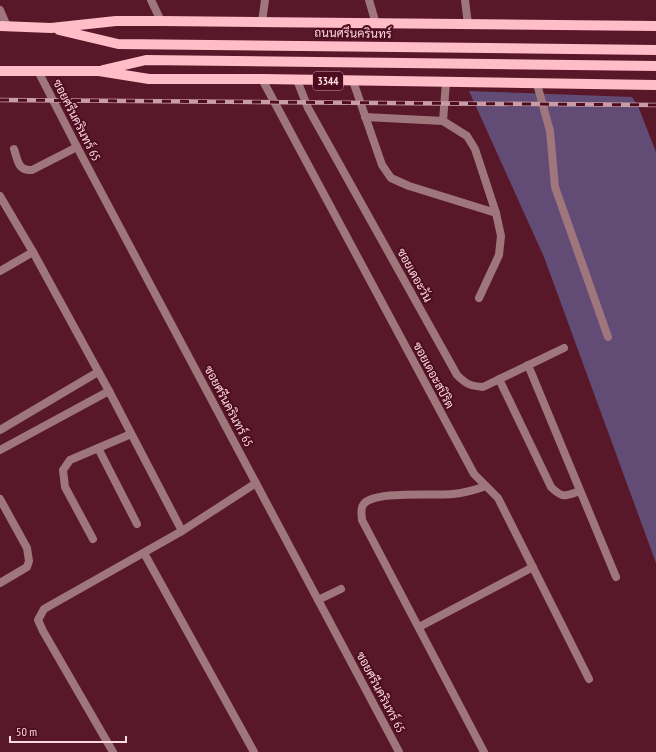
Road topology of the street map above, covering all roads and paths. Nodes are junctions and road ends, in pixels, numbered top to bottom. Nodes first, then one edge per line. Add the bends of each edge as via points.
1 (151, 0) edge
2 (265, 0) edge
3 (368, 0) edge
4 (465, 0) edge
5 (0, 10) edge
6 (161, 21) junction
7 (262, 22) junction
8 (376, 24) junction
9 (468, 24) junction
10 (4, 26) edge
11 (656, 26) edge
12 (51, 28) junction
13 (656, 50) edge
14 (656, 66) edge
15 (0, 71) edge
16 (38, 71) junction
17 (99, 71) junction
18 (262, 79) junction
19 (297, 80) junction
20 (354, 81) junction
21 (446, 82) junction
22 (537, 84) junction
23 (656, 86) edge
24 (365, 117) junction
25 (444, 121) junction
26 (77, 147) junction
27 (14, 150) dead end
28 (1, 200) edge
29 (496, 213) junction
30 (33, 252) junction
31 (0, 271) edge
32 (479, 298) dead end
33 (608, 337) dead end
34 (564, 348) dead end
35 (528, 365) junction
36 (98, 372) junction
37 (499, 379) junction
38 (109, 391) junction
39 (0, 430) edge
40 (131, 434) junction
41 (98, 448) junction
42 (0, 450) edge
43 (256, 483) junction
44 (486, 486) junction
45 (580, 491) junction
46 (0, 499) edge
47 (137, 524) dead end
48 (182, 531) junction
49 (93, 540) dead end
50 (144, 553) junction
51 (533, 567) junction
52 (616, 577) dead end
53 (0, 583) edge
54 (341, 589) dead end
55 (318, 600) junction
56 (419, 627) junction
57 (589, 679) dead end
58 (113, 752) edge
59 (254, 752) edge
60 (399, 752) edge
61 (484, 752) edge

1 - 6 street
2 - 7 street
3 - 8 street
4 - 9 street
5 - 10 street
6 - 7 main road, ถนนศรีนครินทร์
6 - 12 main road, ถนนศรีนครินทร์ via 116,21
7 - 8 main road, ถนนศรีนครินทร์
8 - 9 main road, ถนนศรีนครินทร์
9 - 11 main road, ถนนศรีนครินทร์
10 - 12 main road, ถนนศรีนครินทร์
12 - 13 main road, ถนนศรีนครินทร์ via 118,44
14 - 17 main road, 3344 via 146,60
15 - 16 main road, 3344
16 - 17 main road, 3344
16 - 26 street, ซอยศรีนครินทร์ 65
17 - 18 main road, 3344 via 149,79
18 - 19 main road, 3344
18 - 44 street, ซอยเดอะสปิริต via 474,474
19 - 20 main road, 3344
19 - 37 street, ซอยเดอะวัน via 308,108 457,375 465,383 473,386 483,386
20 - 21 main road, 3344
20 - 24 street
21 - 22 main road, 3344
21 - 25 street
22 - 23 main road, 3344
22 - 33 street via 550,131 555,187
24 - 25 street
24 - 29 street via 382,165 391,178
25 - 29 street via 467,136 475,149
26 - 27 street via 32,170 21,168
26 - 43 street, ซอยศรีนครินทร์ 65
28 - 30 street
29 - 32 street via 501,236 499,255
30 - 31 street
30 - 36 street
34 - 35 street, ซอยเดอะวัน
35 - 37 street, ซอยเดอะวัน
35 - 45 street
36 - 38 street
36 - 39 street
37 - 45 street via 551,487 559,496
38 - 40 street
38 - 42 street
40 - 41 street
40 - 48 street
41 - 47 street
41 - 49 street via 70,460 63,470 65,487
43 - 48 street
43 - 55 street, ซอยศรีนครินทร์ 65
44 - 51 street, ซอยเดอะสปิริต via 498,498
44 - 56 street via 453,494 384,496 362,505 362,520
45 - 52 street
46 - 53 street via 26,548 29,561 27,567
48 - 50 street
50 - 58 street via 44,609 38,620
50 - 59 street
51 - 56 street
51 - 57 street, ซอยเดอะสปิริต
54 - 55 street
55 - 60 street, ซอยศรีนครินทร์ 65
56 - 61 street

